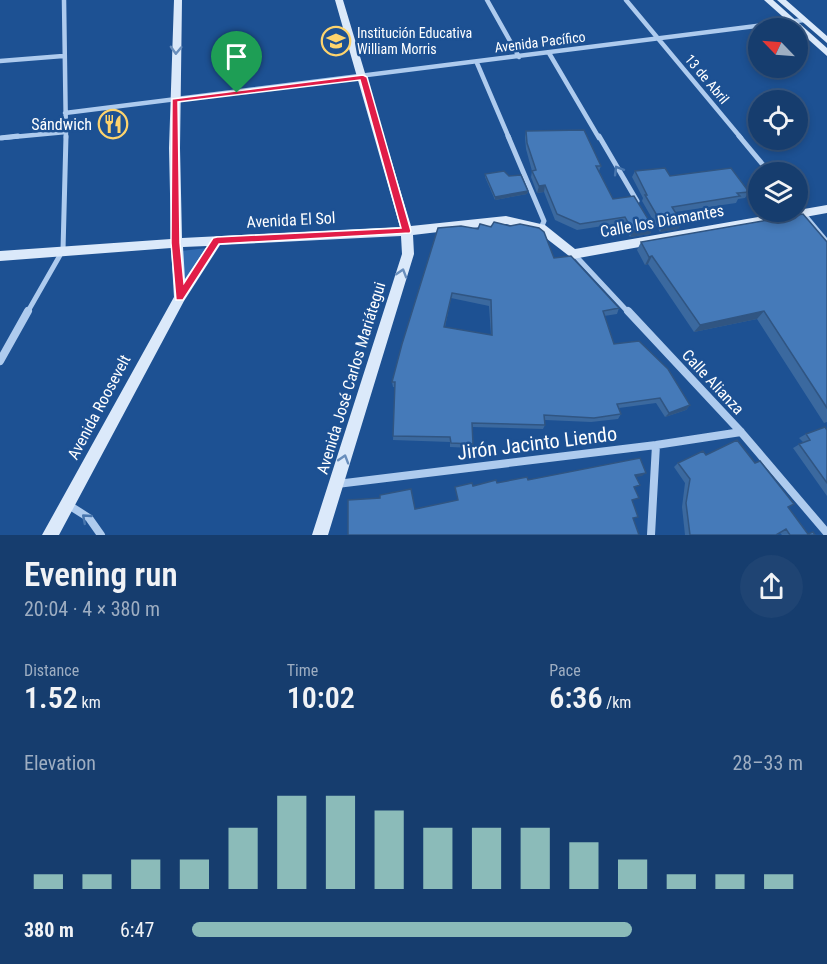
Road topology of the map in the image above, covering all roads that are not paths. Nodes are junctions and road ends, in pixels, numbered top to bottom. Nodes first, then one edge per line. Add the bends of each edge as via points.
1 (64, 0) edge
2 (178, 0) edge
3 (339, 0) edge
4 (487, 0) edge
5 (626, 0) edge
6 (768, 0) edge
7 (781, 0) edge
8 (788, 18) edge
9 (802, 18) edge
10 (808, 23) edge
11 (748, 28) edge
12 (808, 36) edge
13 (658, 39) junction
14 (827, 40) edge
15 (549, 53) junction
16 (827, 53) edge
17 (63, 56) junction
18 (519, 57) junction
19 (0, 61) edge
20 (477, 63) junction
21 (363, 77) junction
22 (174, 100) junction
23 (65, 113) junction
24 (66, 132) junction
25 (0, 138) edge
26 (761, 162) edge
27 (640, 207) edge
28 (827, 209) edge
29 (808, 210) edge
30 (748, 218) edge
31 (808, 220) edge
32 (542, 228) junction
33 (406, 231) junction
34 (217, 240) junction
35 (176, 243) junction
36 (827, 243) edge
37 (63, 250) junction
38 (573, 254) junction
39 (0, 256) edge
40 (180, 297) junction
41 (0, 361) edge
42 (741, 432) junction
43 (656, 445) junction
44 (336, 484) junction
45 (67, 504) junction
46 (827, 533) edge
47 (50, 535) edge
48 (102, 535) edge
49 (321, 535) edge
50 (651, 535) edge

1 - 17 street
2 -> 22 street
3 - 21 street, Avenida José Carlos Mariátegui
4 - 18 street
5 - 13 street, 13 de Abril
6 - 8 street
7 - 9 street
10 - 14 street
11 - 13 street, Avenida Pacífico
12 - 16 street
13 - 15 street, Avenida Pacífico
13 - 26 street, 13 de Abril
15 - 18 street, Avenida Pacífico
27 -> 15 street
17 - 19 street
17 - 23 street
18 - 20 street, Avenida Pacífico
20 - 21 street, Avenida Pacífico
20 - 32 street via 541,213
21 - 22 street, Avenida Pacífico
21 - 33 street, Avenida José Carlos Mariátegui
22 - 23 street, Avenida Pacífico
22 - 35 street
23 - 24 street
24 - 25 street
24 - 37 street
28 - 29 street, Calle los Diamantes
30 - 38 street, Calle los Diamantes via 655,233
31 - 36 street
32 - 33 street, Avenida El Sol via 506,220
32 - 38 street, Avenida El Sol
33 - 34 street, Avenida El Sol
44 -> 33 street, Avenida José Carlos Mariátegui via 408,254
34 - 35 street, Avenida El Sol
34 - 40 street, Avenida Roosevelt
35 - 37 street, Avenida El Sol
35 - 40 street
37 - 39 street, Avenida El Sol
37 - 41 street
38 - 42 street, Calle Alianza
40 - 45 street, Avenida Roosevelt
42 - 43 street, Jirón Jacinto Liendo
42 - 46 street, Calle Alianza
43 - 44 street, Jirón Jacinto Liendo
43 - 50 street
44 - 49 street, Avenida José Carlos Mariátegui
45 - 47 street, Avenida Roosevelt
48 -> 45 street via 89,518

